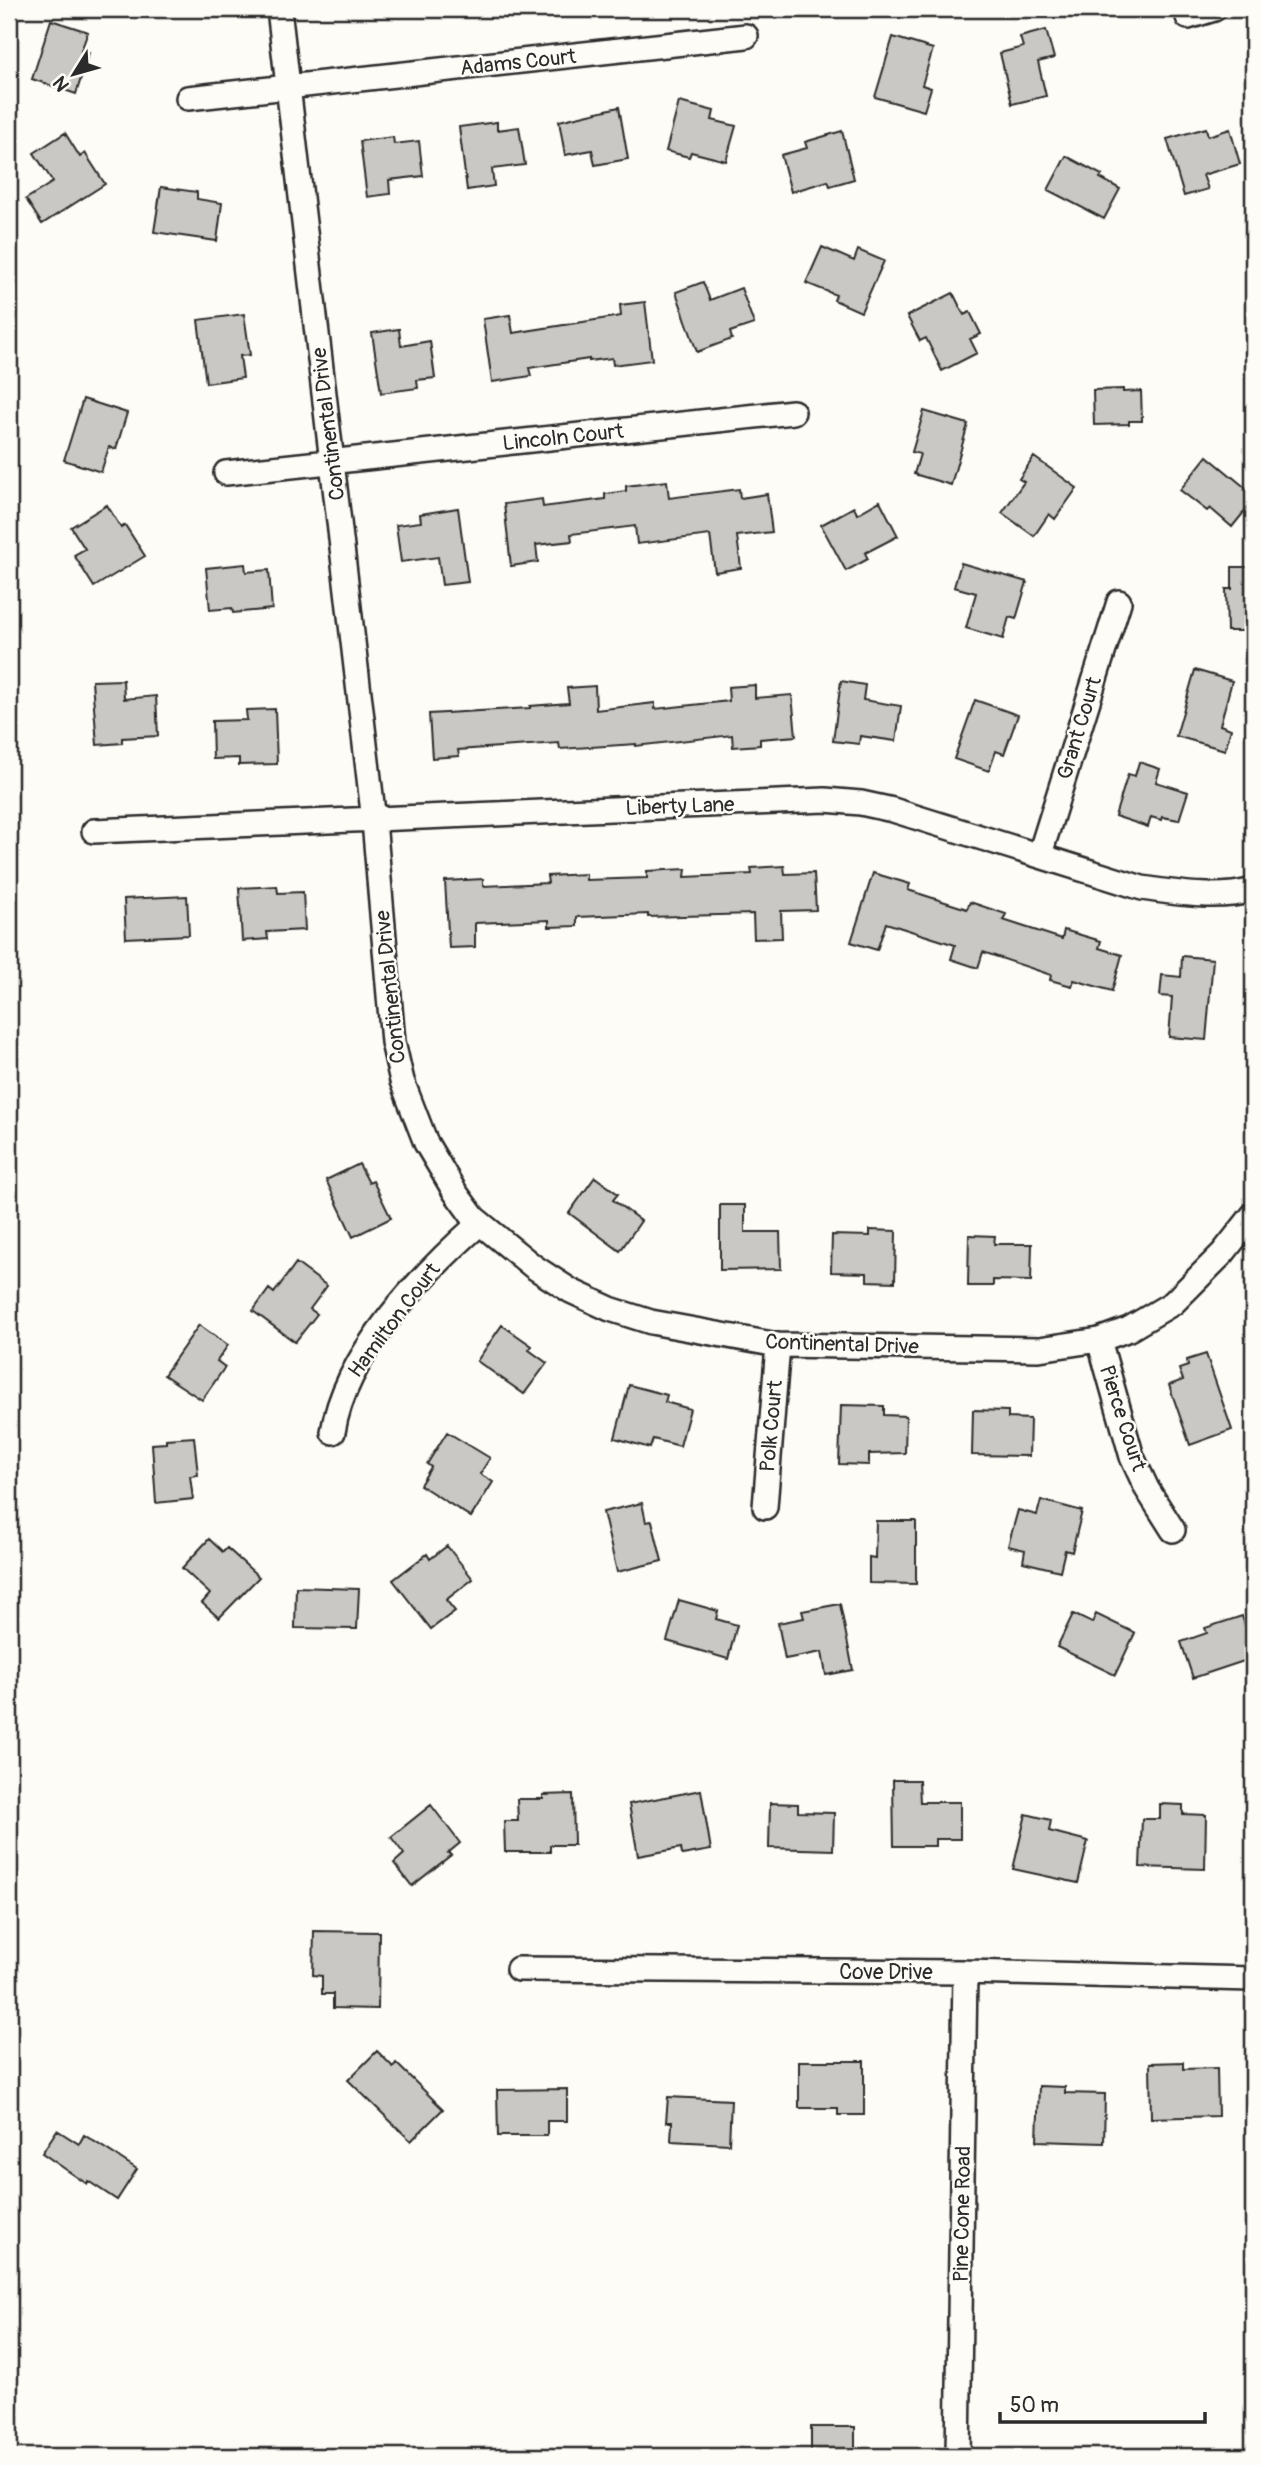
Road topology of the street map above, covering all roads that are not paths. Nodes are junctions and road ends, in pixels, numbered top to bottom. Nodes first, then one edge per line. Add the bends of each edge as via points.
1 (279, 9) edge
2 (1213, 9) edge
3 (1188, 17) dead end
4 (746, 36) dead end
5 (289, 87) junction
6 (188, 98) dead end
7 (793, 412) dead end
8 (332, 462) junction
9 (226, 473) dead end
10 (1119, 601) dead end
11 (374, 821) junction
12 (94, 831) dead end
13 (1040, 854) junction
14 (1253, 890) edge
15 (1253, 1215) edge
16 (480, 1223) junction
17 (1099, 1340) junction
18 (778, 1345) junction
19 (333, 1432) dead end
20 (765, 1507) dead end
21 (1172, 1530) dead end
22 (518, 1969) dead end
23 (965, 1972) junction
24 (1253, 1979) edge
25 (958, 2456) edge

1 - 5 street, Continental Drive
2 - 3 street
4 - 5 street, Adams Court
5 - 6 street, Adams Court
5 - 8 street, Continental Drive
7 - 8 street, Lincoln Court
8 - 9 street, Lincoln Court
8 - 11 street, Continental Drive
10 - 13 street, Grant Court
11 - 12 street, Liberty Lane
11 - 13 street, Liberty Lane via 825,800 893,810
11 - 16 street, Continental Drive via 393,1042 402,1081 426,1143
13 - 14 street, Liberty Lane via 1142,887 1191,893
15 - 17 street, Continental Drive via 1173,1303 1129,1329
16 - 18 street, Continental Drive via 534,1267 610,1309 651,1322
16 - 19 street, Hamilton Court via 417,1282 377,1336 345,1386
17 - 18 street, Continental Drive via 1039,1349
17 - 21 street, Pierce Court via 1132,1457
18 - 20 street, Polk Court
22 - 23 street, Cove Drive
23 - 24 street, Cove Drive
23 - 25 street, Pine Cone Road

